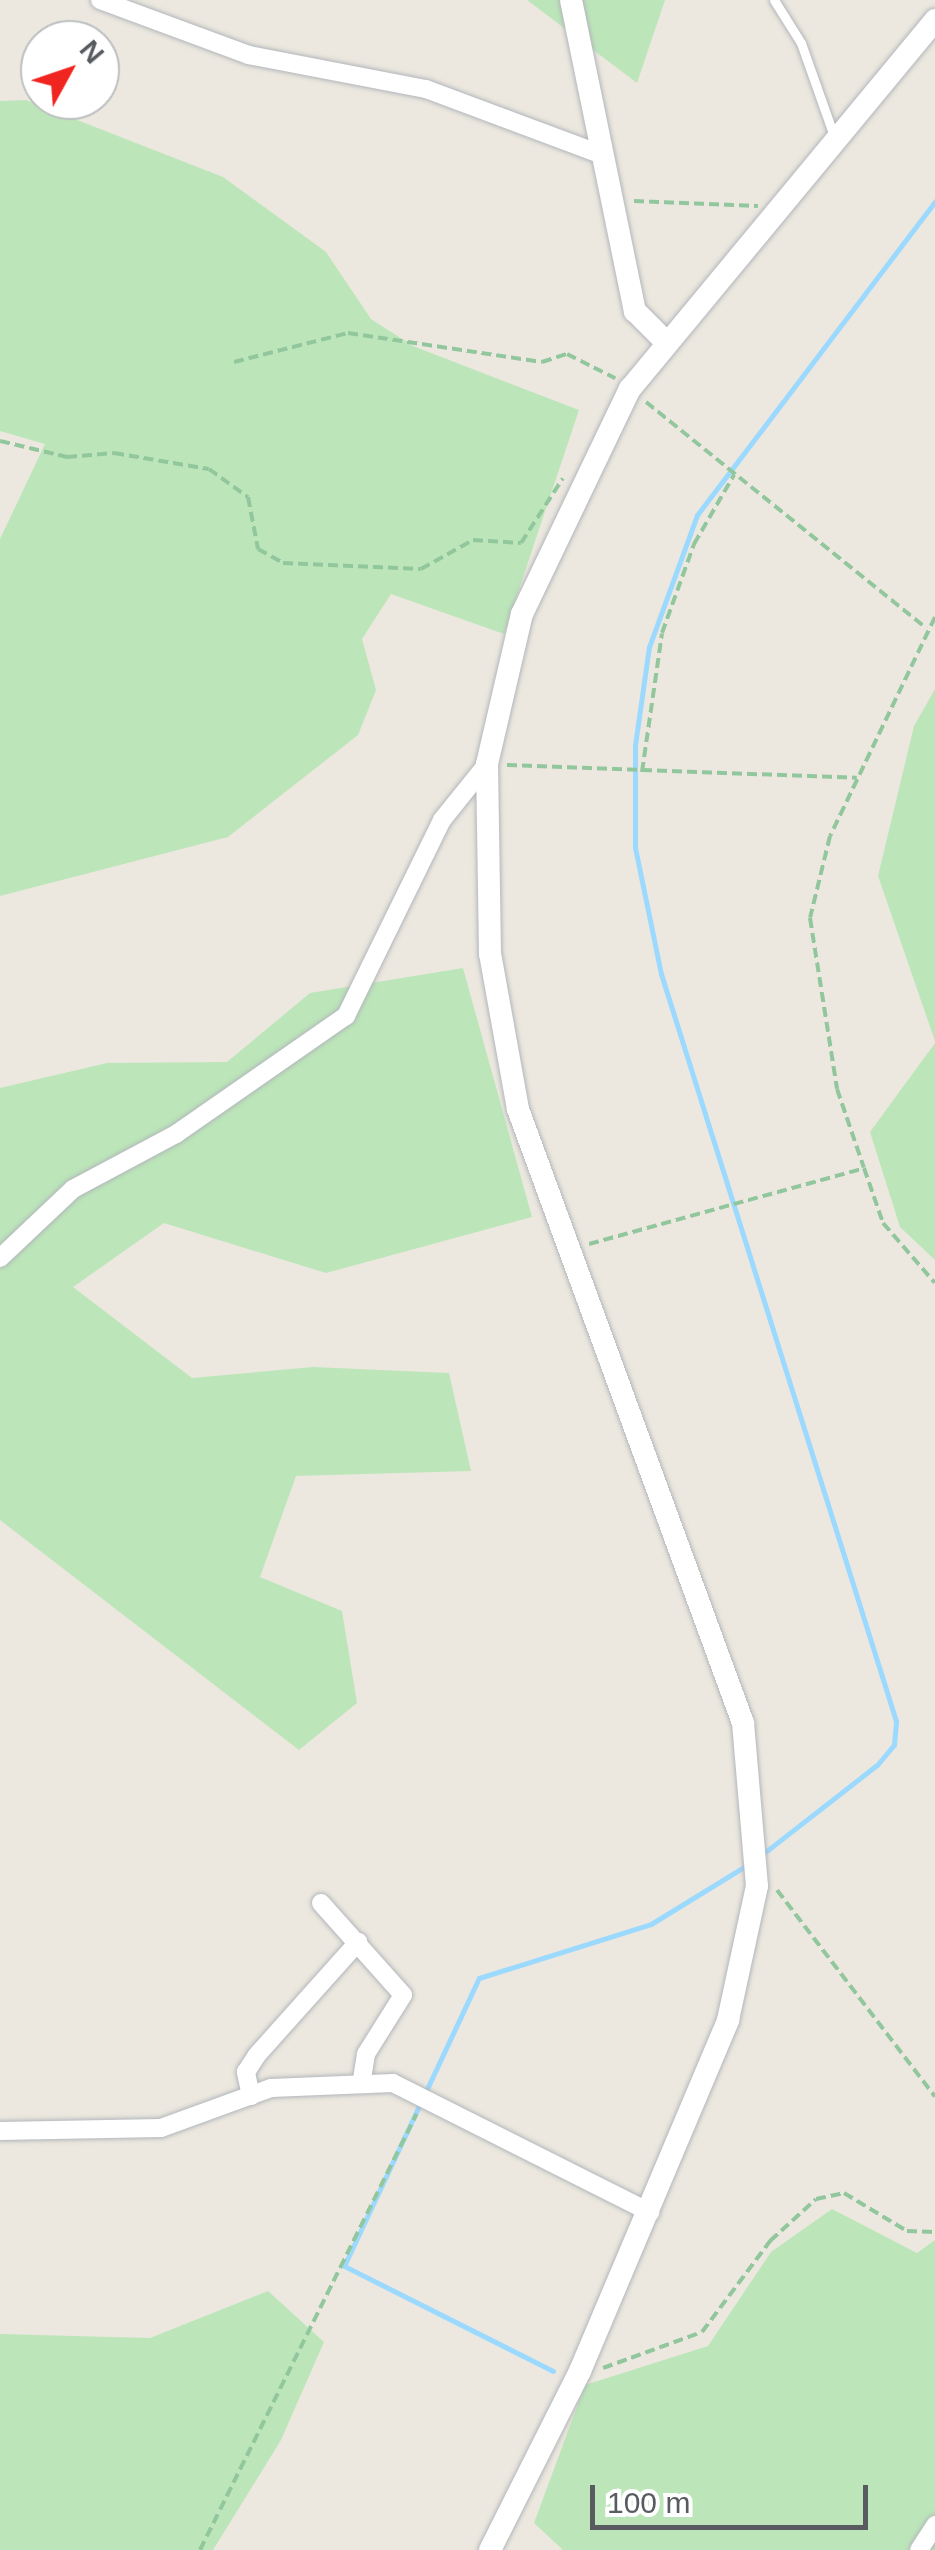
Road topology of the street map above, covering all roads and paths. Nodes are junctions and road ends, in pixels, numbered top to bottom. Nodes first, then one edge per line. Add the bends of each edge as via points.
1 (100, 0) edge
2 (571, 0) edge
3 (774, 0) edge
4 (935, 20) edge
5 (834, 136) junction
6 (600, 154) junction
7 (612, 196) junction
8 (773, 209) junction
9 (666, 343) junction
10 (234, 362) dead end
11 (630, 389) junction
12 (0, 440) edge
13 (590, 464) junction
14 (735, 474) junction
15 (935, 617) edge
16 (926, 628) junction
17 (487, 764) junction
18 (642, 772) junction
19 (860, 778) junction
20 (864, 1168) junction
21 (566, 1251) junction
22 (0, 1258) edge
23 (935, 1283) edge
24 (757, 1873) junction
25 (320, 1902) dead end
26 (358, 1942) junction
27 (362, 2080) junction
28 (251, 2096) junction
29 (424, 2096) junction
30 (935, 2096) edge
31 (0, 2131) edge
32 (650, 2212) junction
33 (935, 2232) edge
34 (580, 2370) junction
35 (935, 2525) edge
36 (200, 2550) edge
37 (490, 2550) edge
38 (919, 2550) edge

1 - 6 street via 249,55 426,90
2 - 6 street
3 - 5 lane via 801,43
4 - 5 street
5 - 8 street
6 - 7 street
7 - 8 path
7 - 9 street via 635,310
8 - 9 street
9 - 11 street
10 - 11 path via 348,333 542,362 567,354
11 - 13 street
11 - 14 path
12 - 13 path via 66,458 114,453 208,469 248,497 258,549 283,562 344,567 421,569 472,540 521,543 568,470
13 - 17 street via 522,614
14 - 16 path
14 - 18 path via 694,544 662,633
15 - 16 path
16 - 19 path
17 - 18 path
17 - 21 street via 485,892 497,1005 518,1110
17 - 22 street via 442,820 346,1016 176,1134 73,1189
18 - 19 path
19 - 20 path via 812,884 810,918 837,1090
20 - 21 path
20 - 23 path via 883,1224
21 - 24 street via 678,1529 743,1722
24 - 30 path
24 - 32 street via 728,2020
25 - 26 street
26 - 27 street via 403,1995 366,2054
26 - 28 street via 257,2055 246,2072
27 - 28 street
27 - 29 street
28 - 31 street via 161,2128
29 - 32 street
29 - 36 path
32 - 34 street
33 - 34 path via 907,2230 844,2193 816,2199 770,2241 702,2332
34 - 37 street
35 - 38 street

